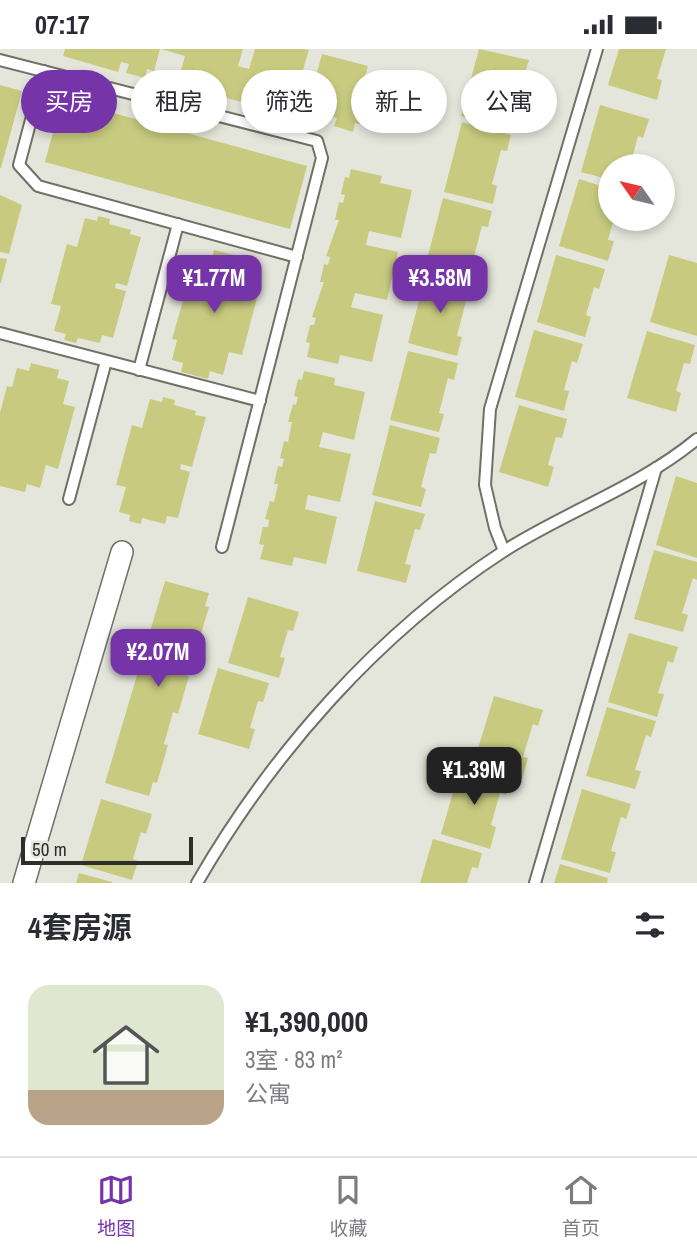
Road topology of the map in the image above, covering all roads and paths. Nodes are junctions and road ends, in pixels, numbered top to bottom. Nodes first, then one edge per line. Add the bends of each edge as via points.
1 (597, 49) edge
2 (0, 59) edge
3 (40, 70) edge
4 (117, 90) edge
5 (28, 133) edge
6 (178, 224) junction
7 (297, 257) junction
8 (0, 333) edge
9 (106, 361) junction
10 (139, 370) junction
11 (260, 401) junction
12 (697, 439) edge
13 (656, 468) junction
14 (69, 499) dead end
15 (222, 547) dead end
16 (505, 551) junction
17 (121, 552) dead end
18 (24, 883) edge
19 (197, 883) edge
20 (535, 883) edge

1 - 16 lane via 490,409 485,485
2 - 3 lane
4 - 7 lane via 317,141 322,159
5 - 6 lane via 19,165 38,186
6 - 7 lane
6 - 10 lane
7 - 11 lane
8 - 9 lane
9 - 10 lane
9 - 14 lane
10 - 11 lane
11 - 15 lane
12 - 13 lane
13 - 16 lane
13 - 20 lane
16 - 19 lane via 402,630 351,678 260,787
17 - 18 street

